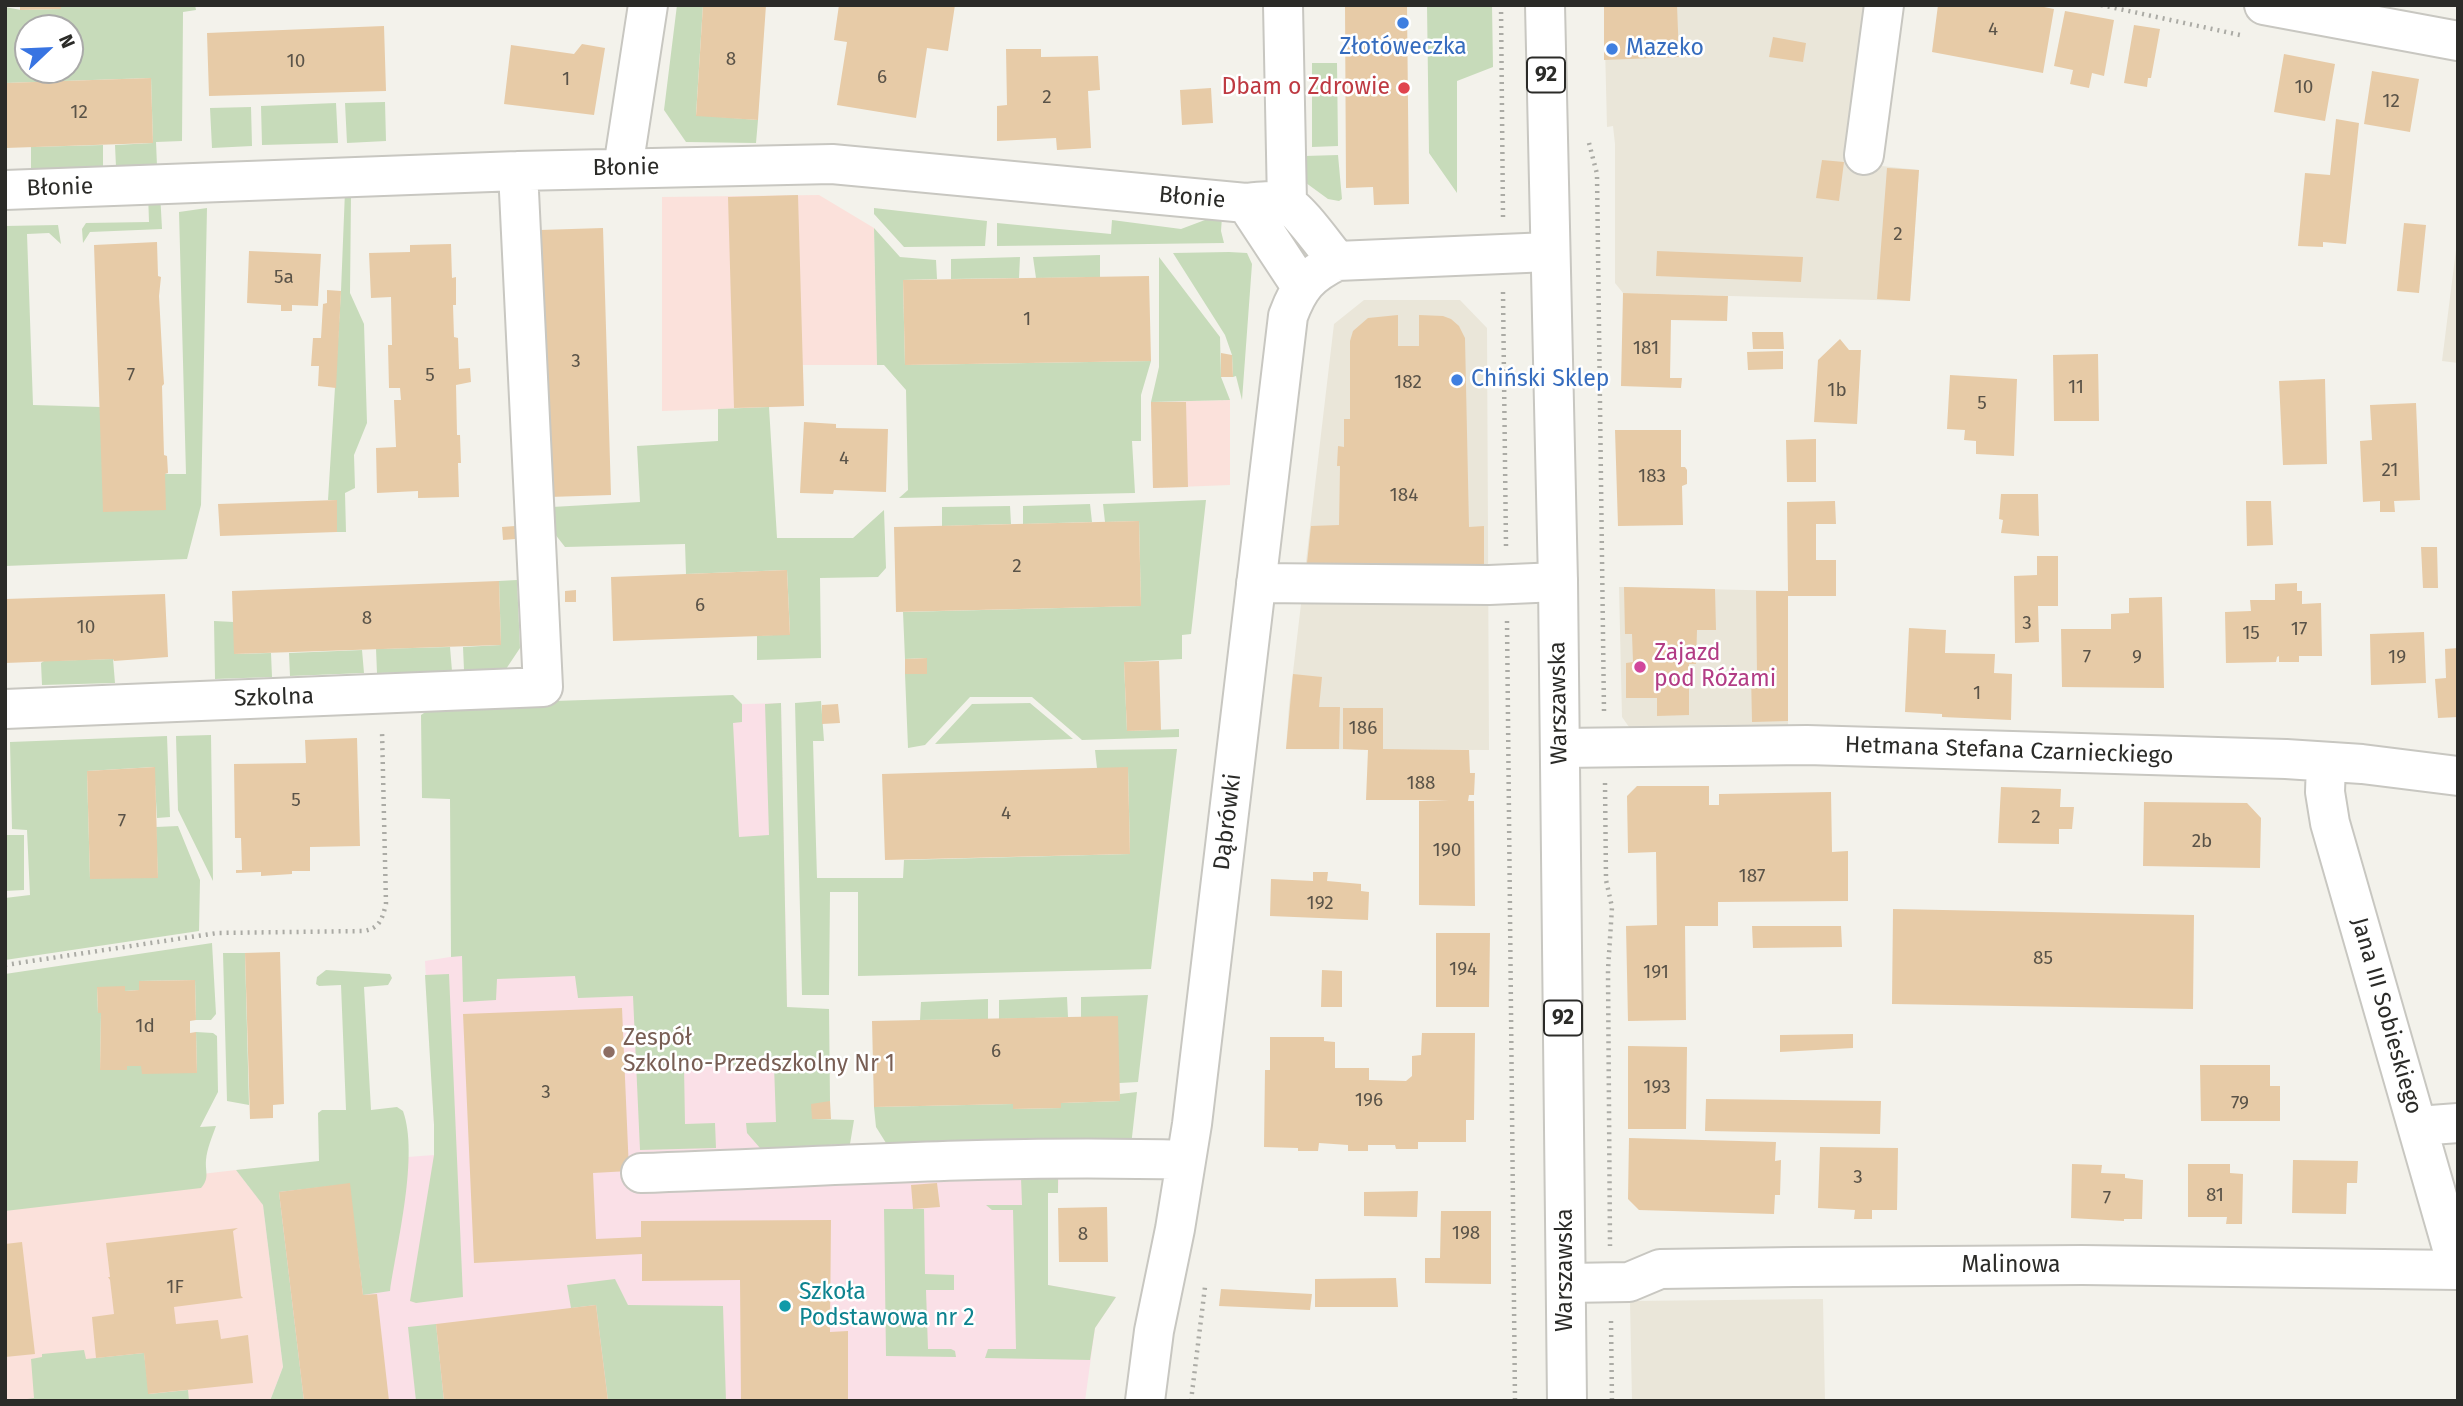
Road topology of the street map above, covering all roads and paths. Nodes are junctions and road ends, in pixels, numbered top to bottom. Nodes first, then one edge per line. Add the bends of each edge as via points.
1 (648, 5) edge
2 (1283, 5) edge
3 (1501, 5) edge
4 (1545, 5) edge
5 (1884, 5) edge
6 (2264, 5) edge
7 (2458, 41) edge
8 (1589, 144) dead end
9 (1864, 155) dead end
10 (623, 168) junction
11 (518, 171) junction
12 (5, 190) edge
13 (1246, 203) junction
14 (1287, 203) junction
15 (1503, 220) dead end
16 (1549, 252) junction
17 (1337, 261) junction
18 (1302, 288) junction
19 (1503, 289) dead end
20 (1558, 582) junction
21 (1256, 583) junction
22 (1506, 584) junction
23 (381, 694) junction
24 (1603, 698) dead end
25 (5, 709) edge
26 (1560, 748) junction
27 (2326, 762) junction
28 (2458, 776) edge
29 (1605, 794) dead end
30 (5, 965) edge
31 (2458, 1123) edge
32 (2418, 1126) junction
33 (1186, 1160) junction
34 (640, 1173) dead end
35 (2458, 1270) edge
36 (1611, 1282) junction
37 (1566, 1283) junction
38 (1145, 1401) edge
39 (1515, 1401) edge
40 (1567, 1401) edge
41 (1612, 1401) edge

1 - 10 street
2 - 14 street
3 - 15 path
4 - 16 street, Warszawska / 92
5 - 9 street
6 - 7 street
8 - 24 path via 1597,174
10 - 11 street, Błonie
10 - 13 street, Błonie via 832,163
11 - 12 street, Błonie
11 - 23 street, Szkolna via 543,687
13 - 14 street, Błonie
13 - 18 street, Błonie
14 - 17 street
16 - 17 street
16 - 20 street, Warszawska / 92
17 - 18 street, Dąbrówki via 1315,272
18 - 21 street, Dąbrówki via 1288,316 1283,348
19 - 22 path
20 - 22 street
20 - 26 street, Warszawska / 92
21 - 22 street
21 - 33 street, Dąbrówki
22 - 39 path
23 - 25 street, Szkolna
23 - 30 path via 386,904 374,929 217,933
26 - 27 street, Hetmana Stefana Czarnieckiego via 1807,746
26 - 37 street, Warszawska / 92
27 - 28 street, Hetmana Stefana Czarnieckiego
27 - 32 street, Jana III Sobieskiego via 2330,823
29 - 36 path via 1606,880 1612,907 1608,971
31 - 32 street
32 - 35 street, Jana III Sobieskiego
33 - 34 street via 909,1163
33 - 38 street, Dąbrówki
35 - 36 street, Malinowa via 1794,1266 1661,1269 1629,1282
36 - 37 street, Malinowa
36 - 41 path
37 - 40 street, Warszawska / 92

